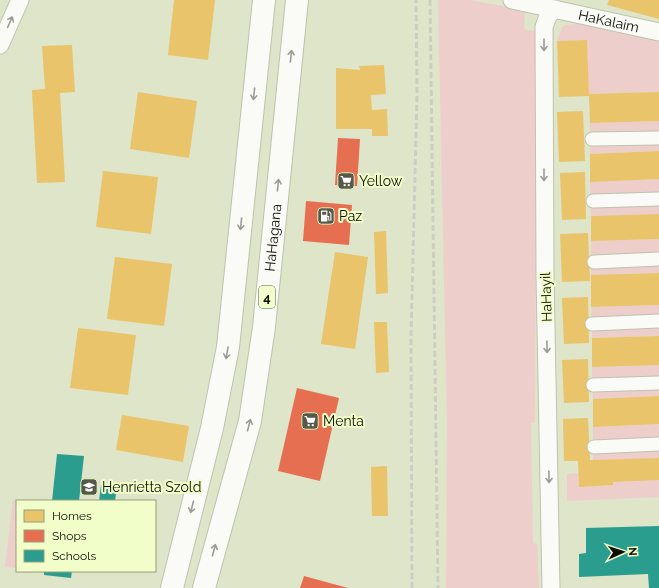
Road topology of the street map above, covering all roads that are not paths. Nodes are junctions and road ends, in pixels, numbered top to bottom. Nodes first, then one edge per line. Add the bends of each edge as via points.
1 (20, 0) edge
2 (264, 0) edge
3 (297, 0) edge
4 (512, 0) edge
5 (555, 10) junction
6 (659, 32) edge
7 (0, 45) edge
8 (659, 138) edge
9 (592, 139) dead end
10 (659, 199) edge
11 (593, 200) dead end
12 (659, 259) edge
13 (594, 262) dead end
14 (659, 321) edge
15 (592, 324) dead end
16 (659, 383) edge
17 (593, 385) dead end
18 (659, 444) edge
19 (594, 447) dead end
20 (172, 588) edge
21 (204, 588) edge
22 (551, 588) edge

7 -> 1 street
2 -> 20 highway via 228,347 212,428
21 -> 3 highway, HaHagana / 4 via 250,421 264,327
4 - 5 street, HaKalaim
5 - 6 street, HaKalaim
5 -> 22 street, HaHayil via 548,16 544,27 545,275
8 - 9 street
10 - 11 street
12 - 13 street
14 - 15 street
16 - 17 street
18 - 19 street

